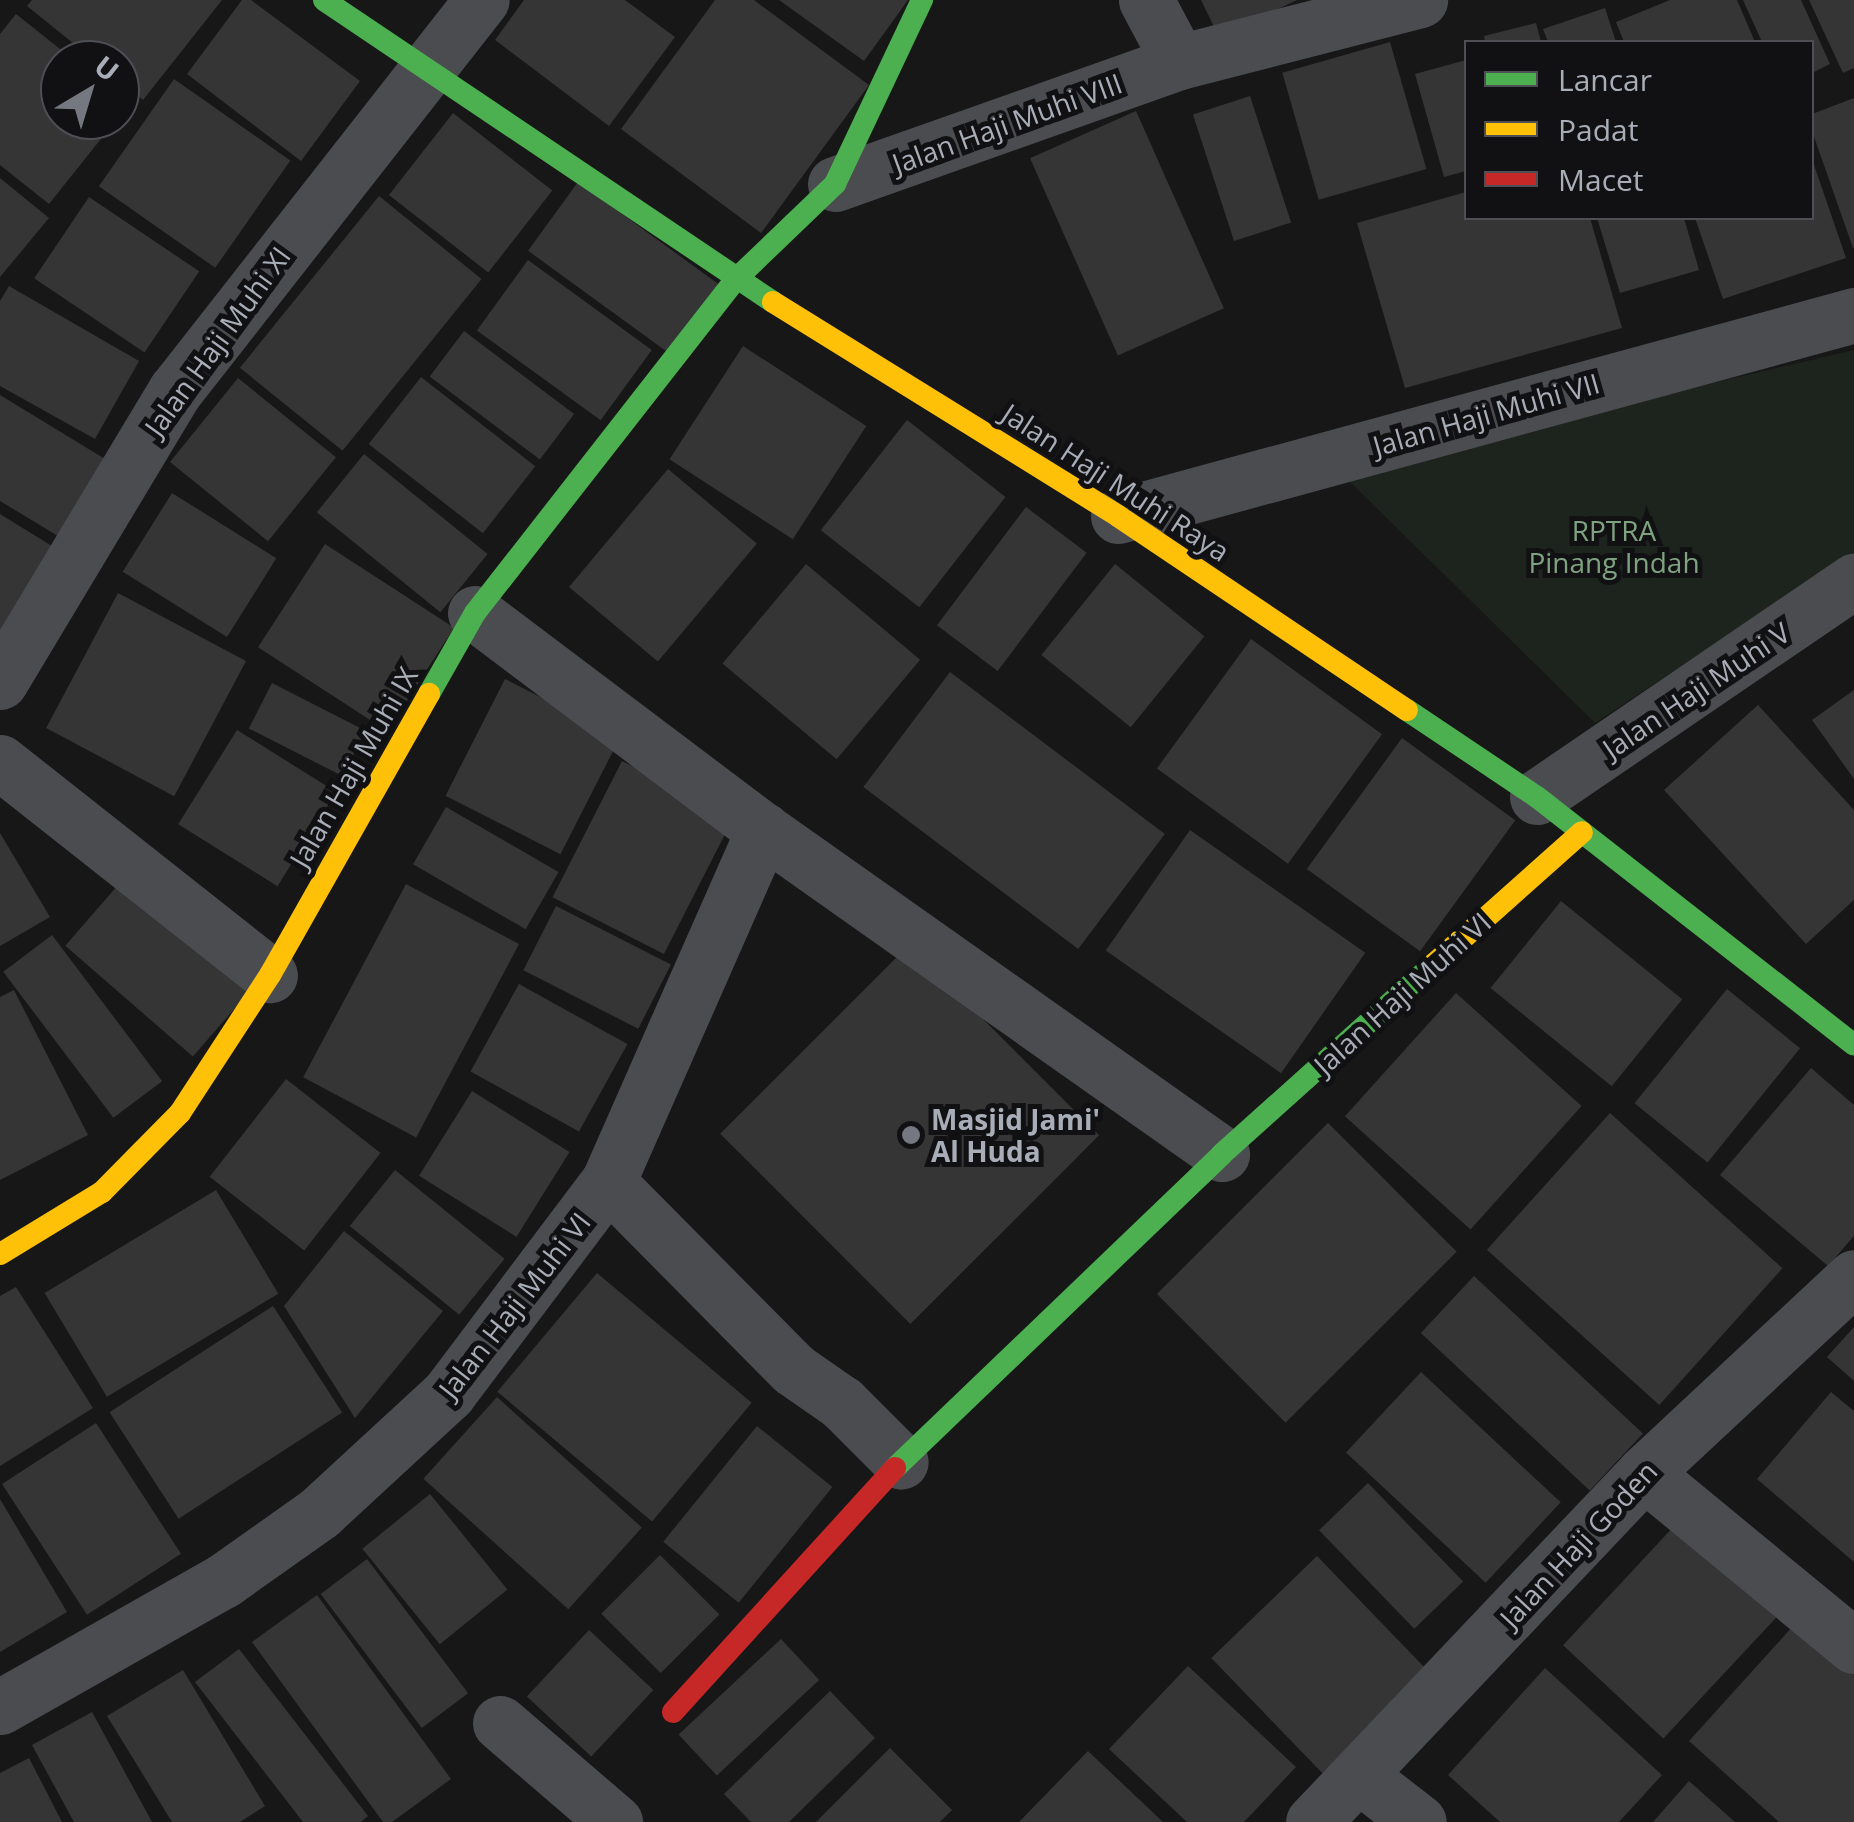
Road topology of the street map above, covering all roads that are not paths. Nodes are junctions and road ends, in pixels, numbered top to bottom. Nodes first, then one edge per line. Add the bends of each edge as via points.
1 (324, 0) edge
2 (482, 0) edge
3 (922, 0) edge
4 (1146, 0) edge
5 (1420, 0) edge
6 (1180, 62) junction
7 (430, 71) junction
8 (835, 184) junction
9 (736, 279) junction
10 (1854, 315) edge
11 (1118, 516) junction
12 (1854, 581) edge
13 (475, 613) junction
14 (0, 682) edge
15 (0, 762) edge
16 (1537, 797) junction
17 (764, 830) junction
18 (1582, 832) junction
19 (270, 975) junction
20 (1854, 1045) edge
21 (1222, 1154) junction
22 (608, 1182) junction
23 (0, 1254) edge
24 (1854, 1277) edge
25 (901, 1462) junction
26 (1644, 1473) junction
27 (1854, 1646) edge
28 (0, 1707) edge
29 (673, 1712) dead end
30 (500, 1723) dead end
31 (1361, 1777) junction
32 (615, 1822) edge
33 (1313, 1822) edge
34 (1419, 1822) edge

1 - 7 street, Jalan Haji Muhi Raya
2 - 7 street, Jalan Haji Muhi XI
3 - 8 street, Jalan Haji Muhi VIII
4 - 6 street
5 - 6 street, Jalan Haji Muhi VIII
6 - 8 street, Jalan Haji Muhi VIII
7 - 9 street, Jalan Haji Muhi Raya
7 - 14 street, Jalan Haji Muhi XI via 175,391
8 - 9 street, Jalan Haji Muhi VIII
9 - 11 street, Jalan Haji Muhi Raya
9 - 13 street, Jalan Haji Muhi IX
10 - 11 street, Jalan Haji Muhi VII
11 - 16 street, Jalan Haji Muhi Raya
12 - 16 street, Jalan Haji Muhi V
13 - 17 street
13 - 19 street, Jalan Haji Muhi IX
15 - 19 street
16 - 18 street, Jalan Haji Muhi Raya
17 - 21 street
17 - 22 street, Jalan Haji Muhi VI
18 - 20 street, Jalan Haji Muhi Raya
18 - 21 street, Jalan Haji Muhi VI
19 - 23 street, Jalan Haji Muhi IX via 180,1113 102,1192
21 - 25 street, Jalan Haji Muhi VI
22 - 25 street via 793,1369 842,1403
22 - 28 street, Jalan Haji Muhi VI via 448,1394 319,1513 222,1581
24 - 26 street, Jalan Haji Goden
25 - 29 street, Jalan Haji Muhi VI
26 - 27 street
26 - 31 street, Jalan Haji Goden
30 - 32 street
31 - 33 street, Jalan Haji Goden
31 - 34 street

